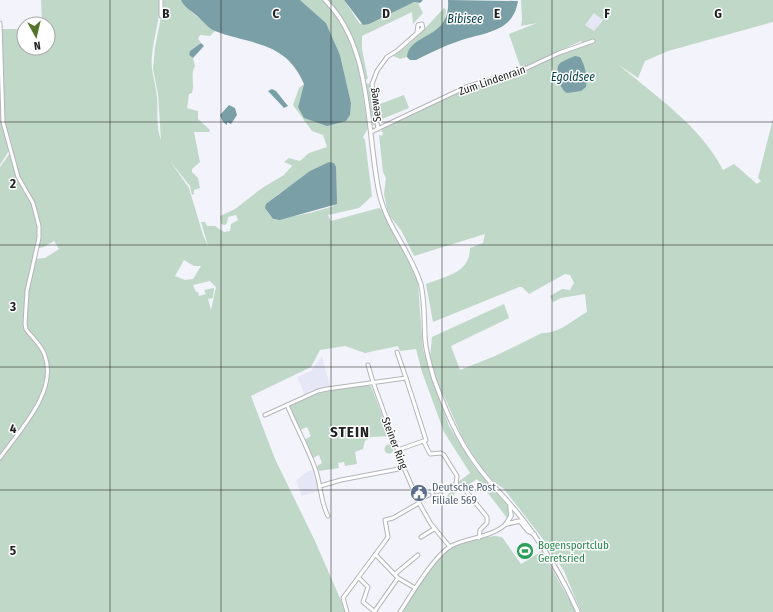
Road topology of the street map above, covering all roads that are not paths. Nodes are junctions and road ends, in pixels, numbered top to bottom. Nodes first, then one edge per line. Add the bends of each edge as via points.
1 (161, 0) edge
2 (325, 0) edge
3 (161, 16) dead end
4 (0, 24) edge
5 (417, 32) dead end
6 (593, 41) dead end
7 (362, 82) junction
8 (373, 82) junction
9 (378, 129) junction
10 (371, 132) junction
11 (397, 352) dead end
12 (368, 365) dead end
13 (406, 378) junction
14 (373, 382) junction
15 (287, 405) junction
16 (265, 415) dead end
17 (424, 442) junction
18 (398, 450) junction
19 (0, 458) edge
20 (404, 468) junction
21 (456, 484) junction
22 (320, 486) junction
23 (436, 492) dead end
24 (429, 495) dead end
25 (418, 501) junction
26 (510, 503) junction
27 (519, 514) junction
28 (328, 516) dead end
29 (506, 524) junction
30 (434, 528) junction
31 (534, 535) junction
32 (421, 536) dead end
33 (479, 538) junction
34 (450, 547) junction
35 (376, 555) junction
36 (418, 555) dead end
37 (395, 574) junction
38 (359, 578) junction
39 (398, 578) junction
40 (415, 588) junction
41 (347, 612) edge
42 (374, 612) edge
43 (400, 612) edge
44 (578, 612) edge

1 - 3 street
2 - 7 main road via 350,33 356,49
4 - 19 street via 3,122 18,177 33,203 39,226 39,238 27,291 24,324 46,357 47,375 41,397 31,417
5 - 8 street, Seeweg via 384,60
6 - 9 street, Zum Lindenrain via 527,68 466,87
7 - 8 street, Seeweg
7 - 10 main road
8 - 9 street, Seeweg
9 - 10 street, Zum Lindenrain
10 - 26 main road via 383,206 412,262 423,294 426,348 446,412 477,466
11 - 13 street
12 - 14 street, Steiner Ring
13 - 14 street
13 - 17 street via 426,440
14 - 15 street via 318,391
14 - 18 street, Steiner Ring
15 - 16 street
15 - 22 street via 315,467
17 - 18 street
17 - 21 street via 430,454 444,455 457,476
18 - 20 street, Steiner Ring
20 - 22 street
20 - 25 street, Steiner Ring
21 - 23 street
21 - 33 street via 465,490 487,518 487,523 480,530
22 - 28 street via 321,500
24 - 25 street
25 - 30 street, Steiner Ring
25 - 35 street via 393,518 385,520 388,537
26 - 27 main road
26 - 29 main road via 511,516
27 - 29 main road
27 - 31 main road
29 - 31 main road via 520,521
29 - 33 street
30 - 32 street
30 - 34 street, Steiner Ring
31 - 44 main road
33 - 34 street
34 - 40 street via 434,562
35 - 37 street
35 - 38 street
36 - 37 street
37 - 39 street
38 - 41 street via 343,598
38 - 42 street via 368,588 363,602
39 - 40 street
39 - 42 street
40 - 43 street

